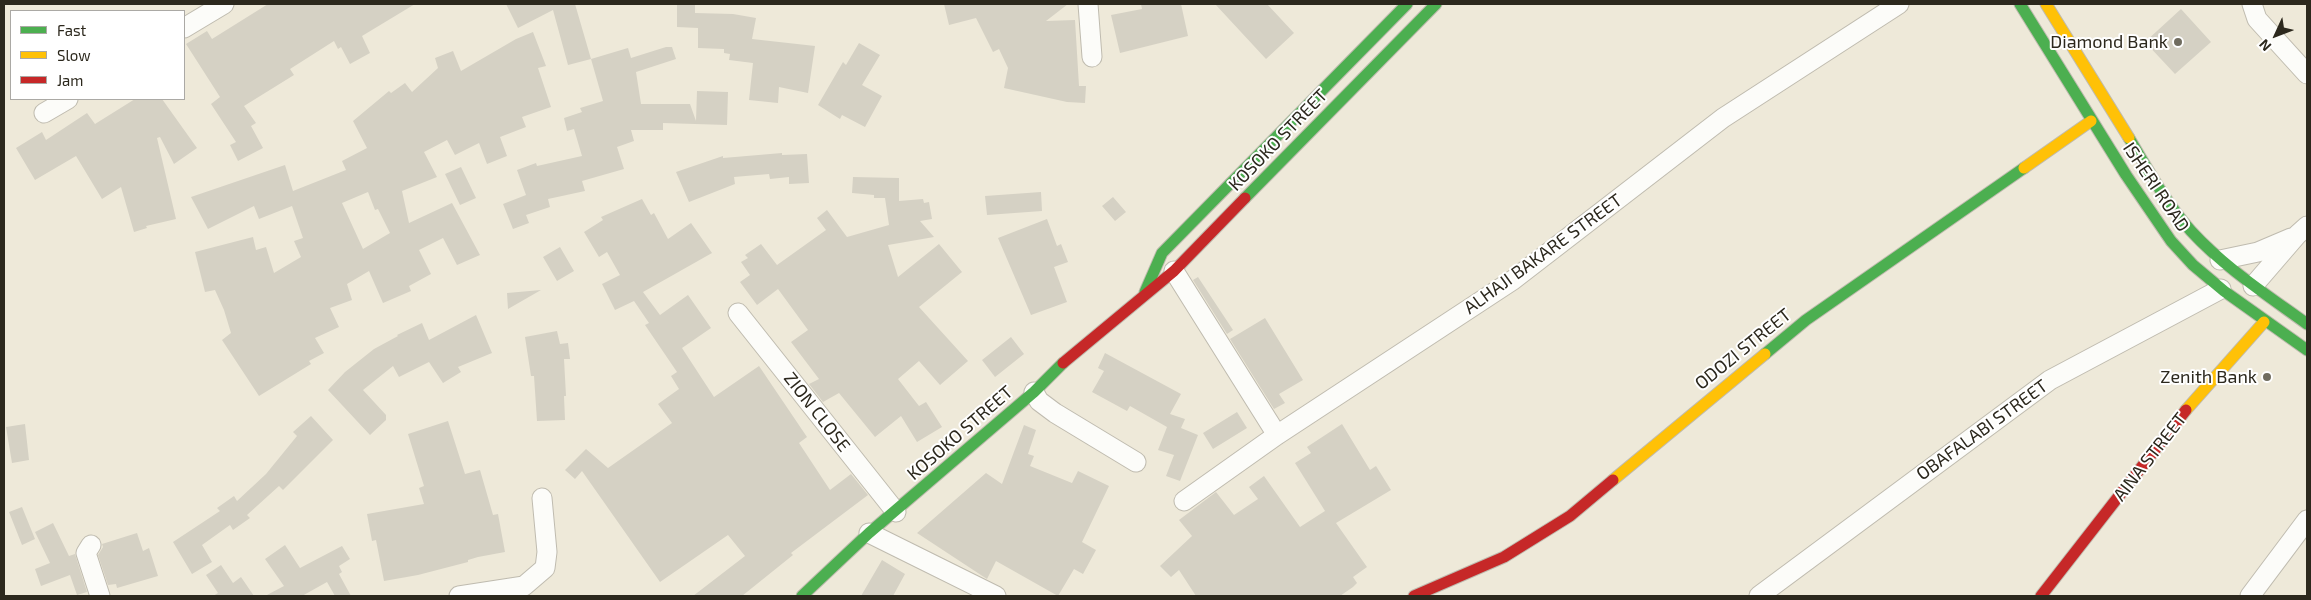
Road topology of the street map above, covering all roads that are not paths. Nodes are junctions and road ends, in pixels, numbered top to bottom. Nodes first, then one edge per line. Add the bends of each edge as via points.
1 (224, 4) edge
2 (1088, 4) edge
3 (1407, 4) edge
4 (1436, 4) edge
5 (1899, 4) edge
6 (2020, 4) edge
7 (2046, 4) edge
8 (2252, 4) edge
9 (185, 27) edge
10 (1092, 57) dead end
11 (2307, 74) edge
12 (66, 100) edge
13 (44, 114) dead end
14 (2091, 121) junction
15 (2302, 231) edge
16 (2220, 260) junction
17 (1174, 271) junction
18 (2252, 286) junction
19 (2221, 289) junction
20 (1143, 298) junction
21 (738, 313) dead end
22 (2264, 322) junction
23 (2307, 324) edge
24 (2307, 350) edge
25 (1034, 392) junction
26 (1277, 435) junction
27 (1136, 462) dead end
28 (542, 498) dead end
29 (1184, 501) dead end
30 (896, 512) junction
31 (2307, 520) edge
32 (869, 533) junction
33 (91, 545) dead end
34 (525, 591) edge
35 (100, 596) edge
36 (459, 596) edge
37 (802, 596) edge
38 (996, 596) edge
39 (1414, 596) edge
40 (1759, 596) edge
41 (2041, 596) edge
42 (2250, 596) edge

1 - 9 street
2 - 10 street
3 - 20 main road, KOSOKO STREET via 1162,253
4 - 17 main road, KOSOKO STREET
5 - 26 street, ALHAJI BAKARE STREET via 1723,118 1513,280
6 - 14 main road, ISHERI ROAD
7 - 16 main road, ISHERI ROAD via 2170,205
8 - 11 street via 2256,19
12 - 13 street
14 - 19 main road, ISHERI ROAD via 2158,224 2179,250
14 - 39 main road, ODOZI STREET via 1806,320 1570,516 1504,557
15 - 16 street via 2258,252
15 - 18 street
16 - 18 main road, ISHERI ROAD
17 - 20 main road, KOSOKO STREET
17 - 26 street
18 - 23 main road, ISHERI ROAD
19 - 22 main road, ISHERI ROAD
19 - 40 street, OBAFALABI STREET via 2050,380
20 - 25 main road, KOSOKO STREET via 1070,356
21 - 30 street, ZION CLOSE
22 - 24 main road, ISHERI ROAD
22 - 41 main road, AINA STREET via 2177,421
25 - 27 street via 1039,401 1055,413
25 - 30 main road, KOSOKO STREET
26 - 29 street, ALHAJI BAKARE STREET
28 - 34 street via 547,552 545,568
30 - 32 main road, KOSOKO STREET
31 - 42 street
32 - 37 main road, KOSOKO STREET
32 - 38 street
33 - 35 street via 86,553
34 - 36 street

